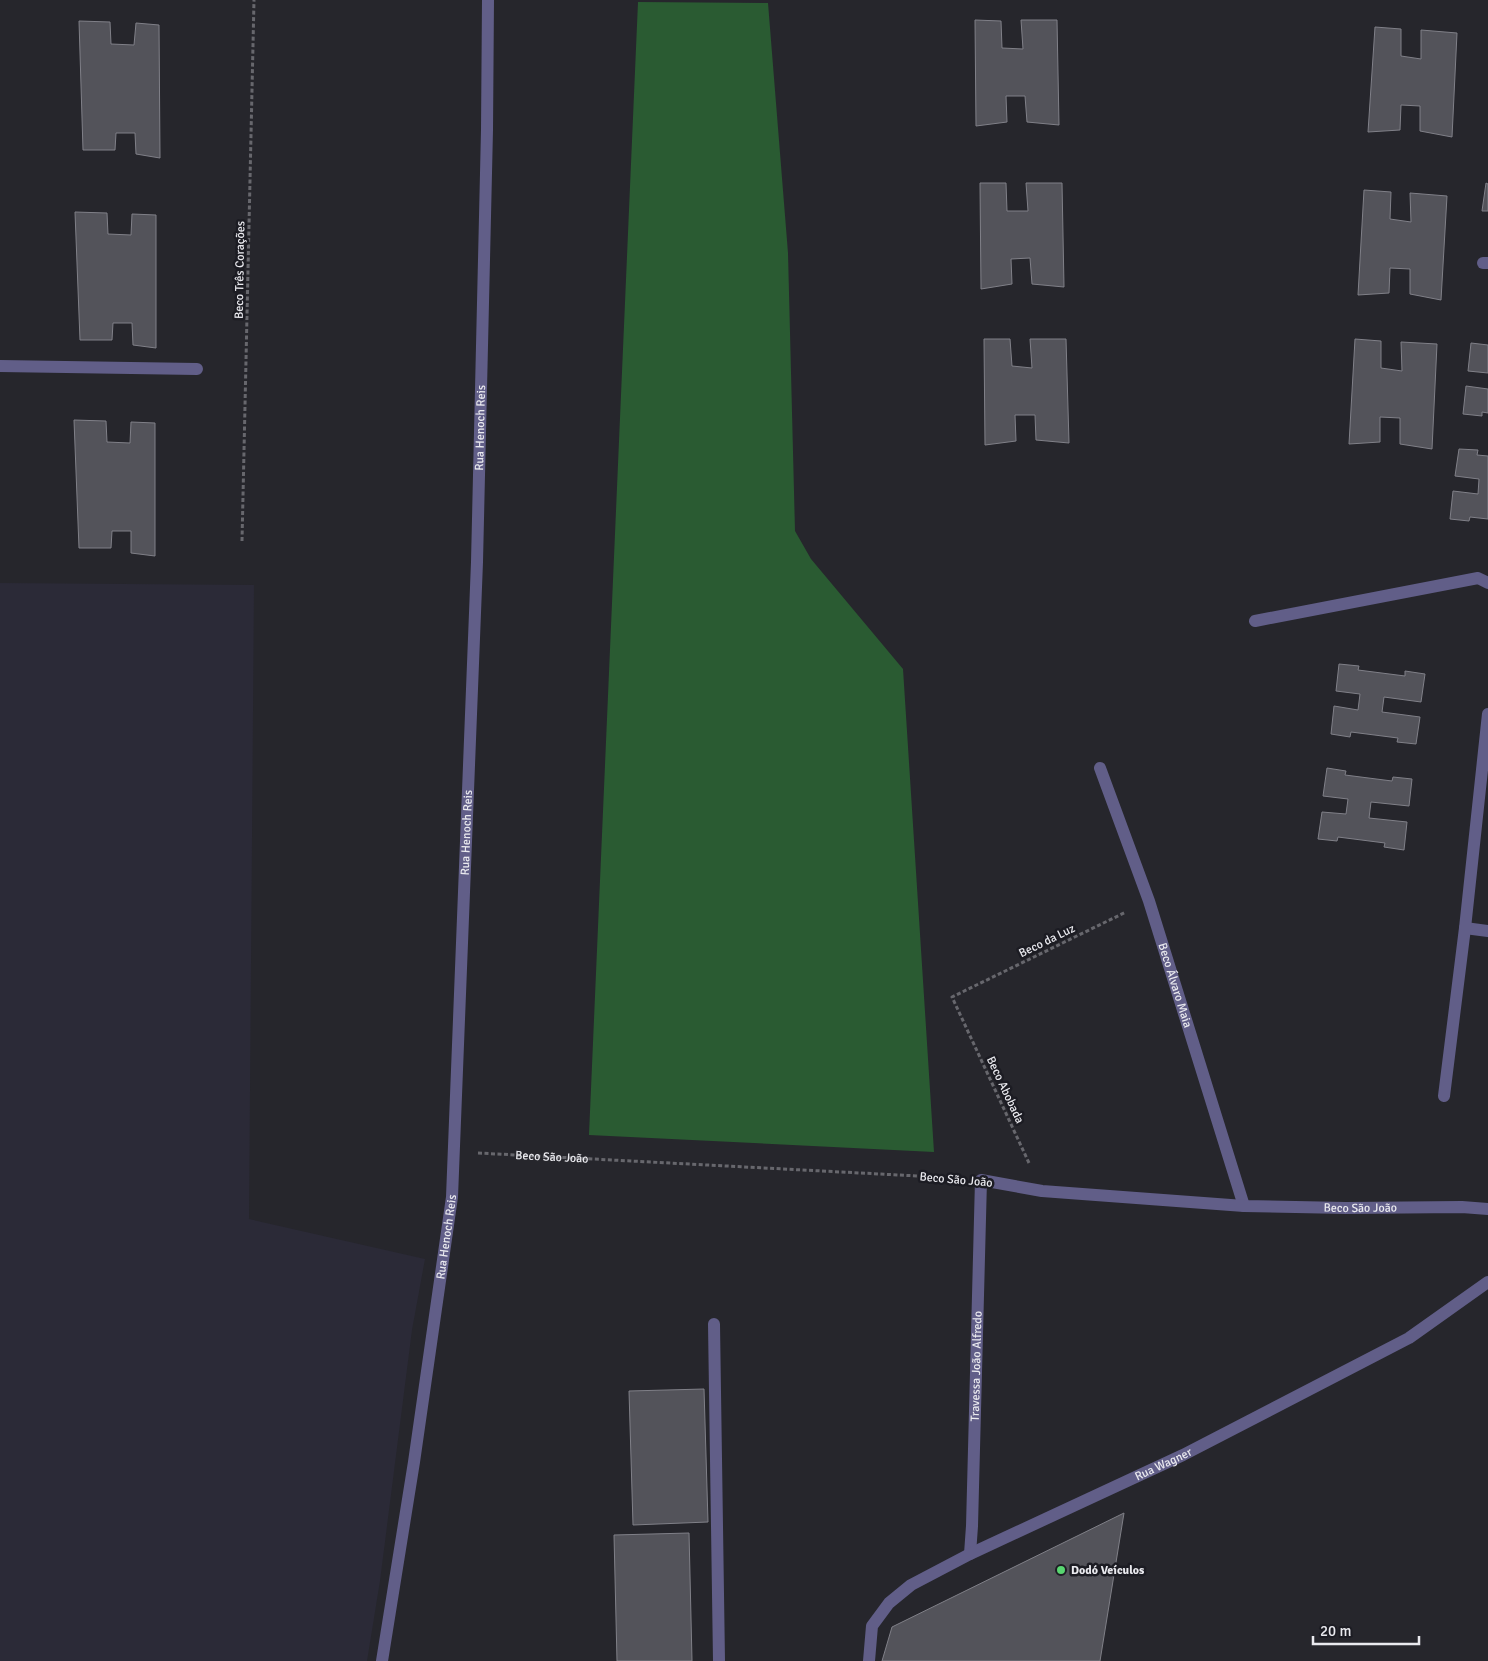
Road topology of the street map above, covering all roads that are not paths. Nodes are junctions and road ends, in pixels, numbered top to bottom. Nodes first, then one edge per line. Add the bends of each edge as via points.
1 (488, 0) edge
2 (0, 366) edge
3 (197, 369) dead end
4 (1488, 583) edge
5 (1255, 621) dead end
6 (1488, 714) edge
7 (1100, 768) dead end
8 (1465, 928) junction
9 (1488, 931) edge
10 (1444, 1096) dead end
11 (981, 1180) joint
12 (1244, 1206) junction
13 (1488, 1209) edge
14 (1488, 1282) edge
15 (714, 1324) dead end
16 (970, 1554) junction
17 (382, 1661) edge
18 (718, 1661) edge
19 (869, 1661) edge

1 - 17 street, Rua Henoch Reis via 477,562 452,1197
2 - 3 street
4 - 5 street via 1478,578
6 - 8 street
7 - 12 street, Beco Álvaro Maia via 1149,901
8 - 9 street
8 - 10 street
11 - 12 street, Beco São João via 1042,1191
11 - 16 street, Travessa João Alfredo
12 - 13 street, Beco São João
14 - 16 street, Rua Wagner via 1409,1338 1183,1455
15 - 18 street
16 - 19 street, Rua Wagner via 911,1585 889,1603 872,1626

